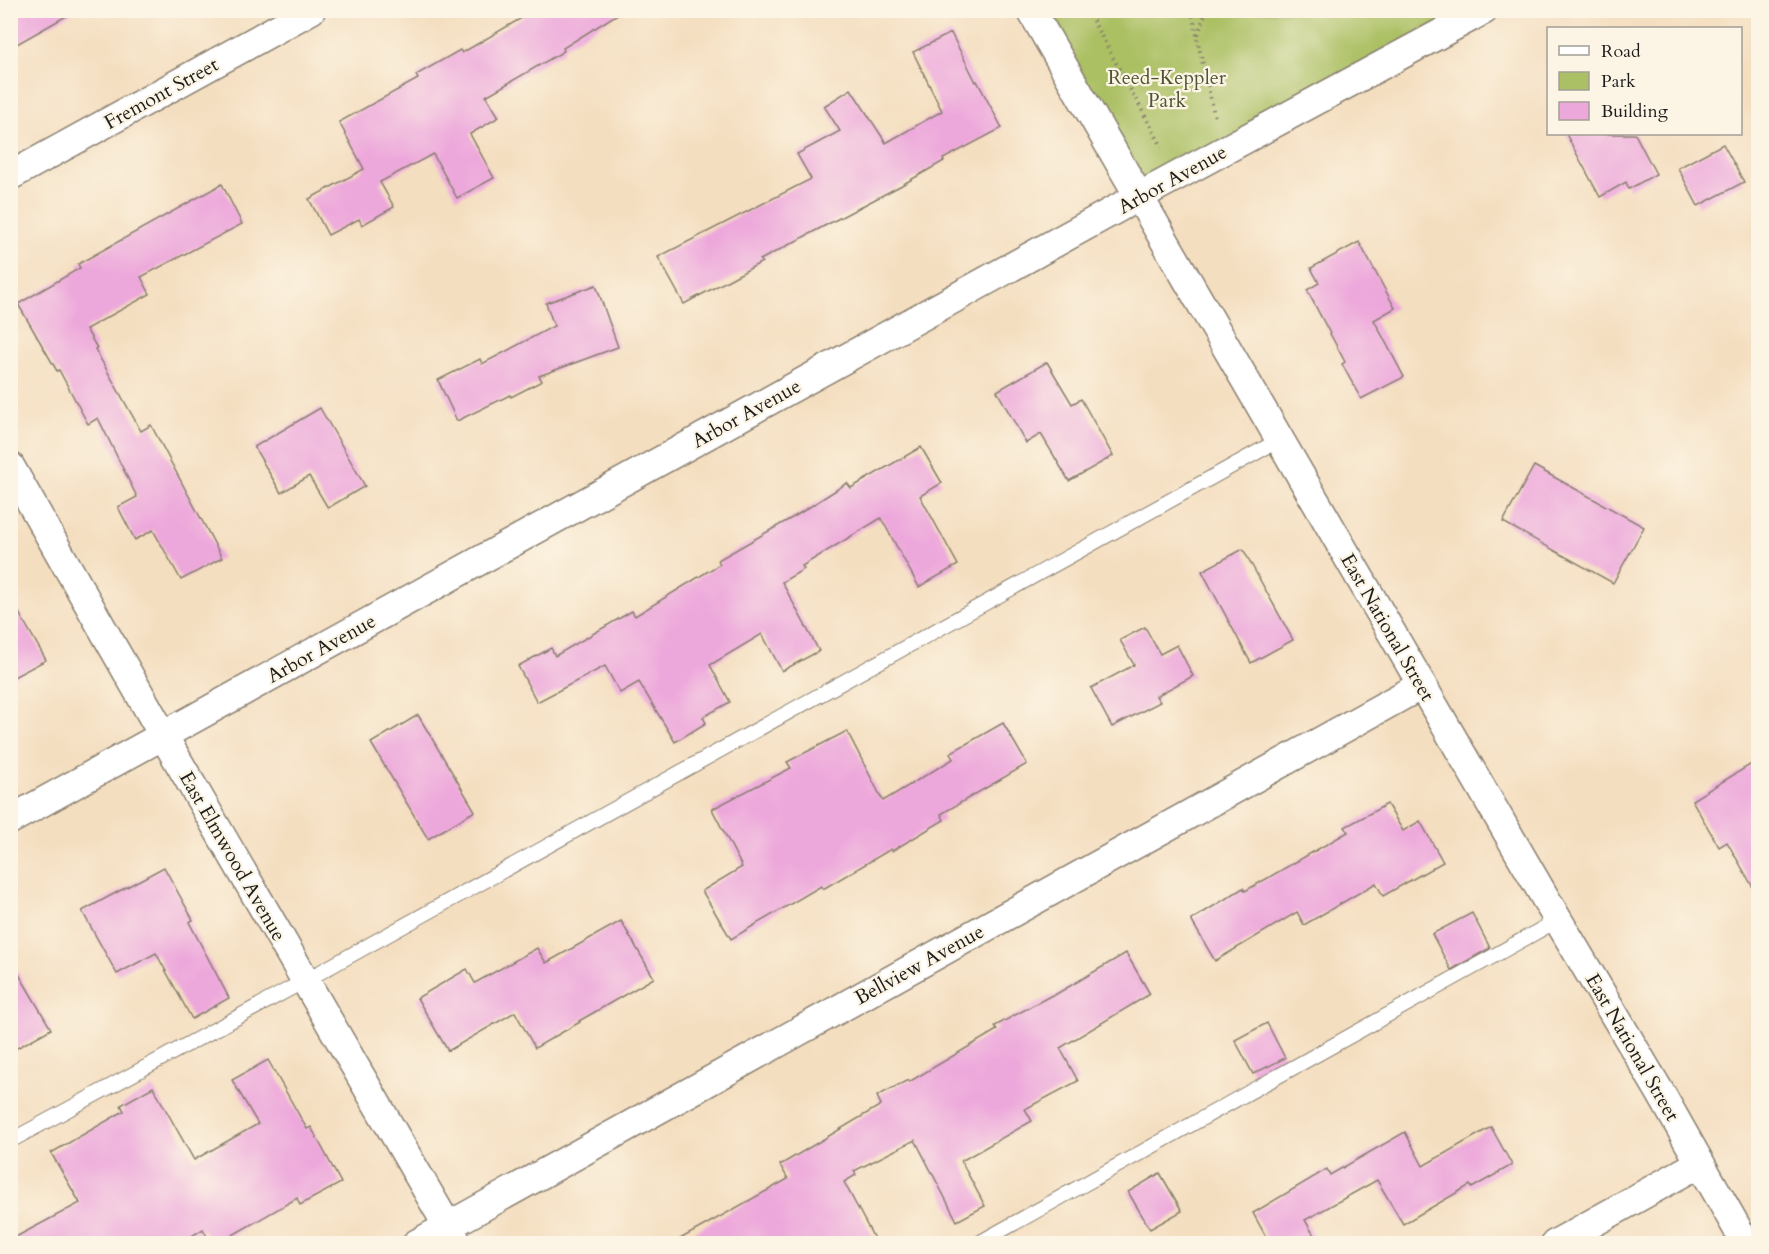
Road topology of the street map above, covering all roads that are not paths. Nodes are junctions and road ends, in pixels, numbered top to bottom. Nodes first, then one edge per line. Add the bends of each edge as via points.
1 (311, 10) edge
2 (1031, 10) edge
3 (1484, 10) edge
4 (10, 176) edge
5 (1138, 197) junction
6 (1280, 440) junction
7 (10, 466) edge
8 (1422, 685) junction
9 (163, 735) junction
10 (10, 820) edge
11 (1558, 920) junction
12 (306, 980) junction
13 (10, 1141) edge
14 (1700, 1163) junction
15 (453, 1235) edge
16 (416, 1244) edge
17 (977, 1244) edge
18 (1555, 1244) edge
19 (1746, 1244) edge

1 - 4 street, Fremont Street
2 - 5 street, East National Street
3 - 5 street, Arbor Avenue
5 - 6 street, East National Street
5 - 9 street, Arbor Avenue
6 - 8 street, East National Street
6 - 12 lane
7 - 9 street, East Elmwood Avenue
8 - 11 street, East National Street
8 - 15 street, Bellview Avenue
9 - 10 street, Arbor Avenue
9 - 12 street, East Elmwood Avenue
11 - 14 street, East National Street
11 - 17 lane
12 - 13 lane
12 - 15 street, East Elmwood Avenue
14 - 18 street
14 - 19 street, East National Street
15 - 16 street, Bellview Avenue

